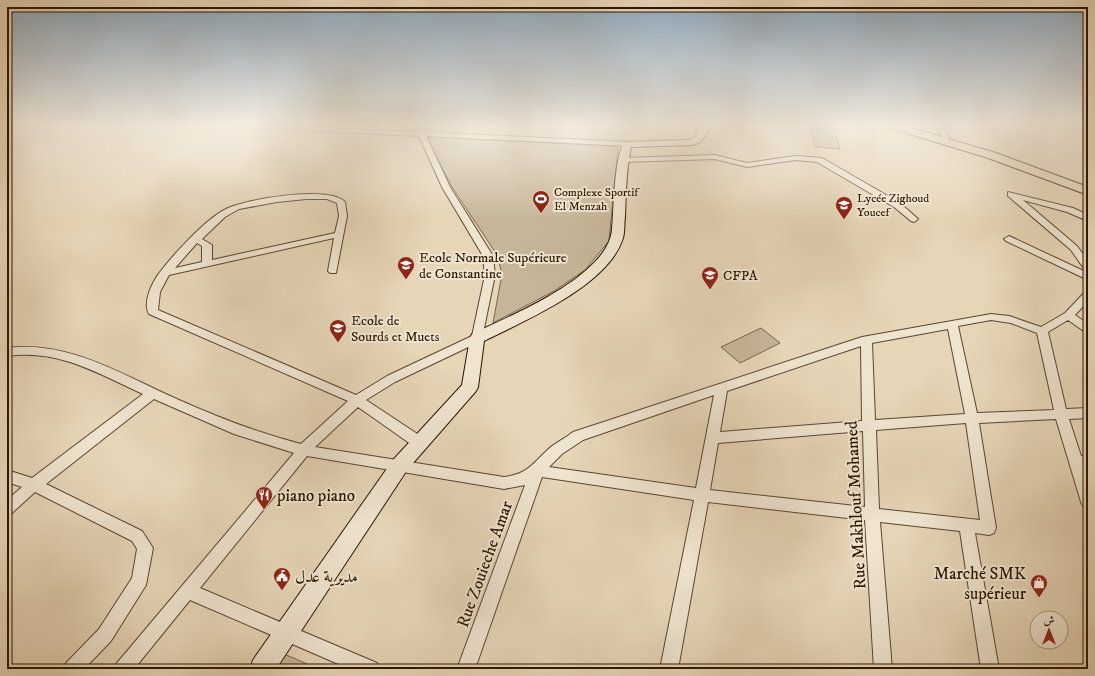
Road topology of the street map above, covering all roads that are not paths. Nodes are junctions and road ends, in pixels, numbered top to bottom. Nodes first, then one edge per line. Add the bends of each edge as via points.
1 (434, 158) edge
2 (698, 158) edge
3 (717, 158) edge
4 (1002, 158) edge
5 (1008, 158) edge
6 (623, 160) joint
7 (1088, 186) edge
8 (1088, 191) edge
9 (1088, 218) edge
10 (914, 219) dead end
11 (338, 235) junction
12 (1009, 239) dead end
13 (197, 240) junction
14 (207, 264) junction
15 (1088, 268) edge
16 (333, 271) dead end
17 (164, 273) junction
18 (1088, 277) edge
19 (1088, 295) edge
20 (1069, 314) junction
21 (952, 324) junction
22 (1088, 330) edge
23 (1042, 331) junction
24 (477, 338) junction
25 (866, 340) junction
26 (7, 352) edge
27 (722, 388) junction
28 (152, 394) junction
29 (357, 400) junction
30 (1088, 413) edge
31 (1061, 414) junction
32 (972, 418) junction
33 (870, 427) junction
34 (712, 438) junction
35 (420, 443) junction
36 (303, 450) junction
37 (1074, 461) junction
38 (1088, 463) edge
39 (400, 465) junction
40 (538, 471) junction
41 (7, 476) edge
42 (34, 486) junction
43 (702, 495) junction
44 (1088, 502) edge
45 (7, 509) edge
46 (872, 515) junction
47 (966, 525) junction
48 (187, 591) junction
49 (286, 634) junction
50 (72, 669) edge
51 (123, 669) edge
52 (262, 669) edge
53 (372, 669) edge
54 (466, 669) edge
55 (669, 669) edge
56 (883, 669) edge
57 (990, 669) edge

1 - 24 street via 446,187 488,256 490,275
2 - 6 street
3 - 10 street via 747,165 796,158 819,160 897,205
4 - 8 main road
5 - 7 main road
6 - 24 main road via 617,238 605,259 588,276 553,299
9 - 15 street via 1070,210 1011,194 1074,248
11 - 13 street via 343,216 341,202 326,196 308,196 251,204 227,211
11 - 14 street
11 - 16 street
12 - 18 street
13 - 14 street via 207,245
13 - 17 street
14 - 17 street
17 - 29 street via 157,284 152,302 154,312
19 - 20 street
20 - 22 street
20 - 23 street
21 - 23 street via 998,317
21 - 25 street
21 - 32 street
23 - 31 street
24 - 29 street via 391,379
24 - 35 main road via 470,387
25 - 27 street
25 - 33 street, Rue Makhlouf Mohamed
26 - 28 street via 34,350 82,360
27 - 34 street
27 - 40 street via 578,436 557,450
28 - 36 street via 251,434
28 - 42 street
29 - 35 street
29 - 36 street
30 - 31 street
31 - 32 street
31 - 37 street
32 - 33 street
32 - 47 street via 989,528
33 - 34 street
33 - 46 street, Rue Makhlouf Mohamed
34 - 43 street
35 - 39 main road
36 - 39 street
36 - 48 street
37 - 38 street
37 - 44 street
39 - 40 street via 504,483 520,481
39 - 49 main road
40 - 43 street
40 - 54 street, Rue Zouieche Amar
41 - 42 street
42 - 45 street
42 - 50 street via 137,536 145,548 140,580 105,635
43 - 46 street
43 - 55 street
46 - 47 street
46 - 56 street, Rue Makhlouf Mohamed
47 - 57 street
48 - 49 street
48 - 51 street
49 - 52 main road
49 - 53 street

